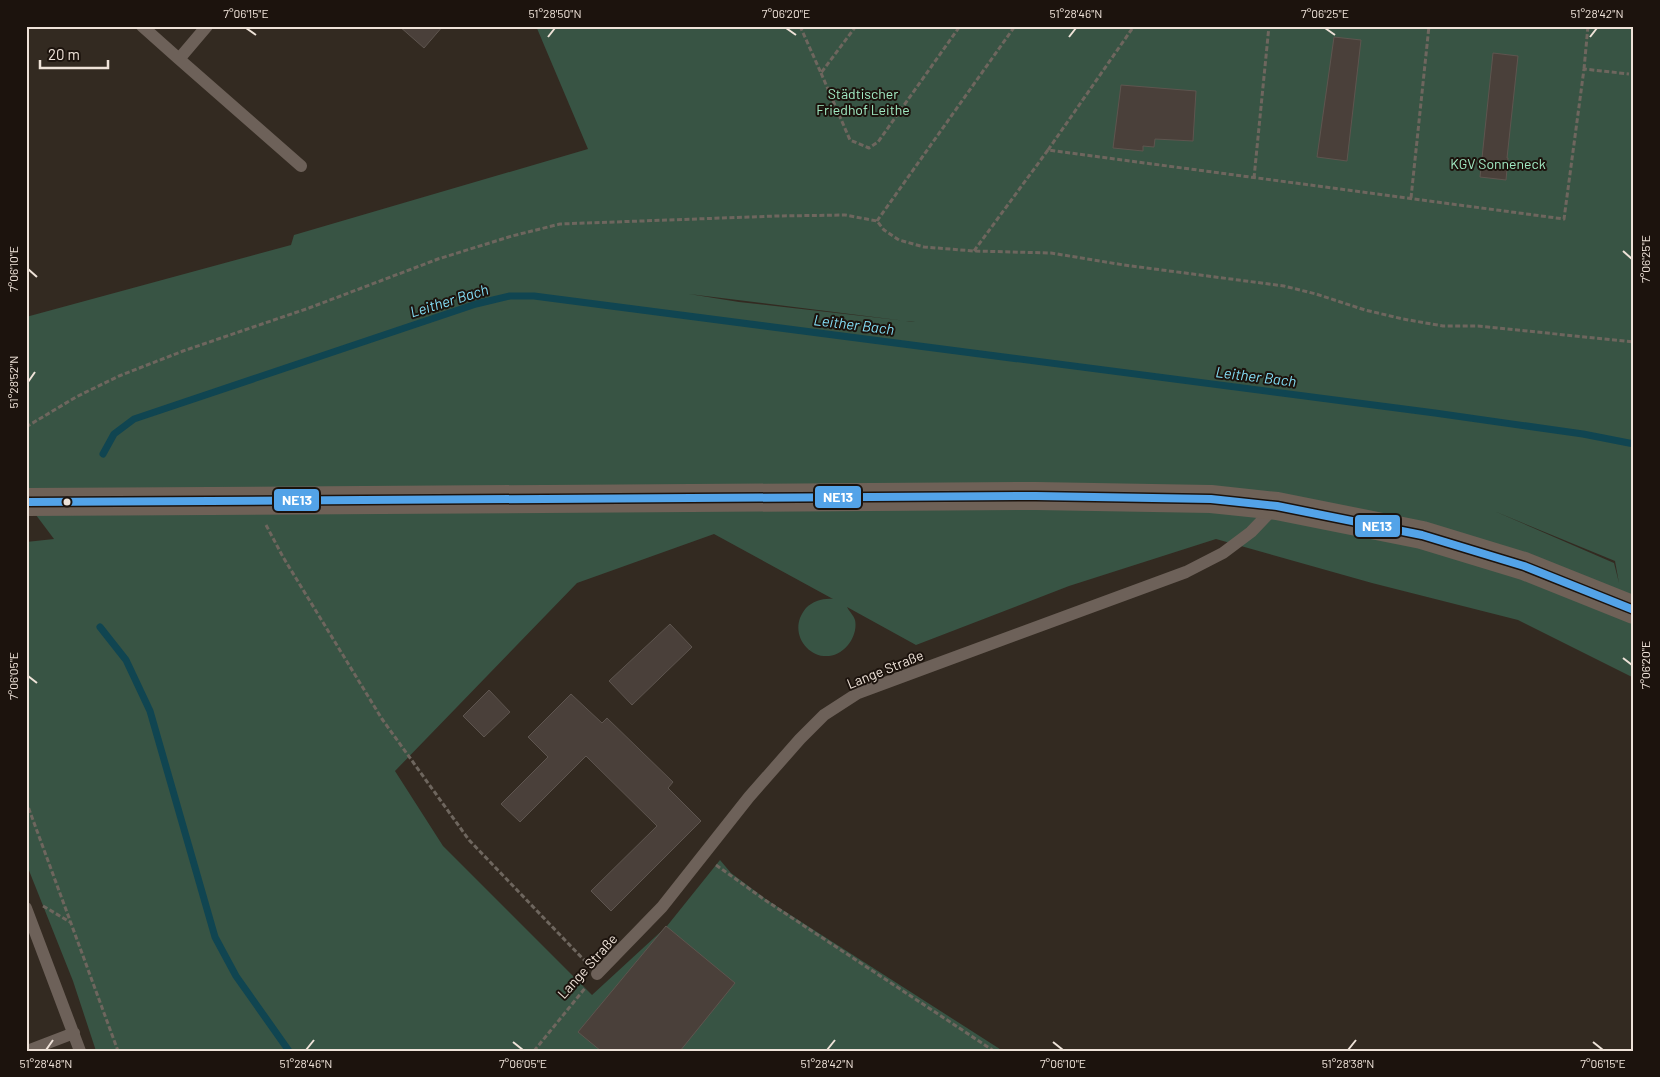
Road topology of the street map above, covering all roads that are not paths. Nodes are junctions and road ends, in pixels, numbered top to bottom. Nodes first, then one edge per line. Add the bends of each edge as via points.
1 (142, 26) edge
2 (207, 26) edge
3 (179, 58) junction
4 (301, 166) dead end
5 (26, 502) edge
6 (1277, 506) junction
7 (1634, 610) edge
8 (26, 908) edge
9 (597, 974) road end
10 (74, 1033) junction
11 (27, 1051) edge
12 (80, 1051) edge

1 - 3 lane
2 - 3 lane
3 - 4 lane
5 - 6 main road via 1036,496 1211,499
6 - 7 main road via 1422,535 1524,566
6 - 9 lane, Lange Straße via 1230,548 1186,572 858,694 824,715 749,797 662,907
8 - 10 lane
10 - 11 lane
10 - 12 lane

